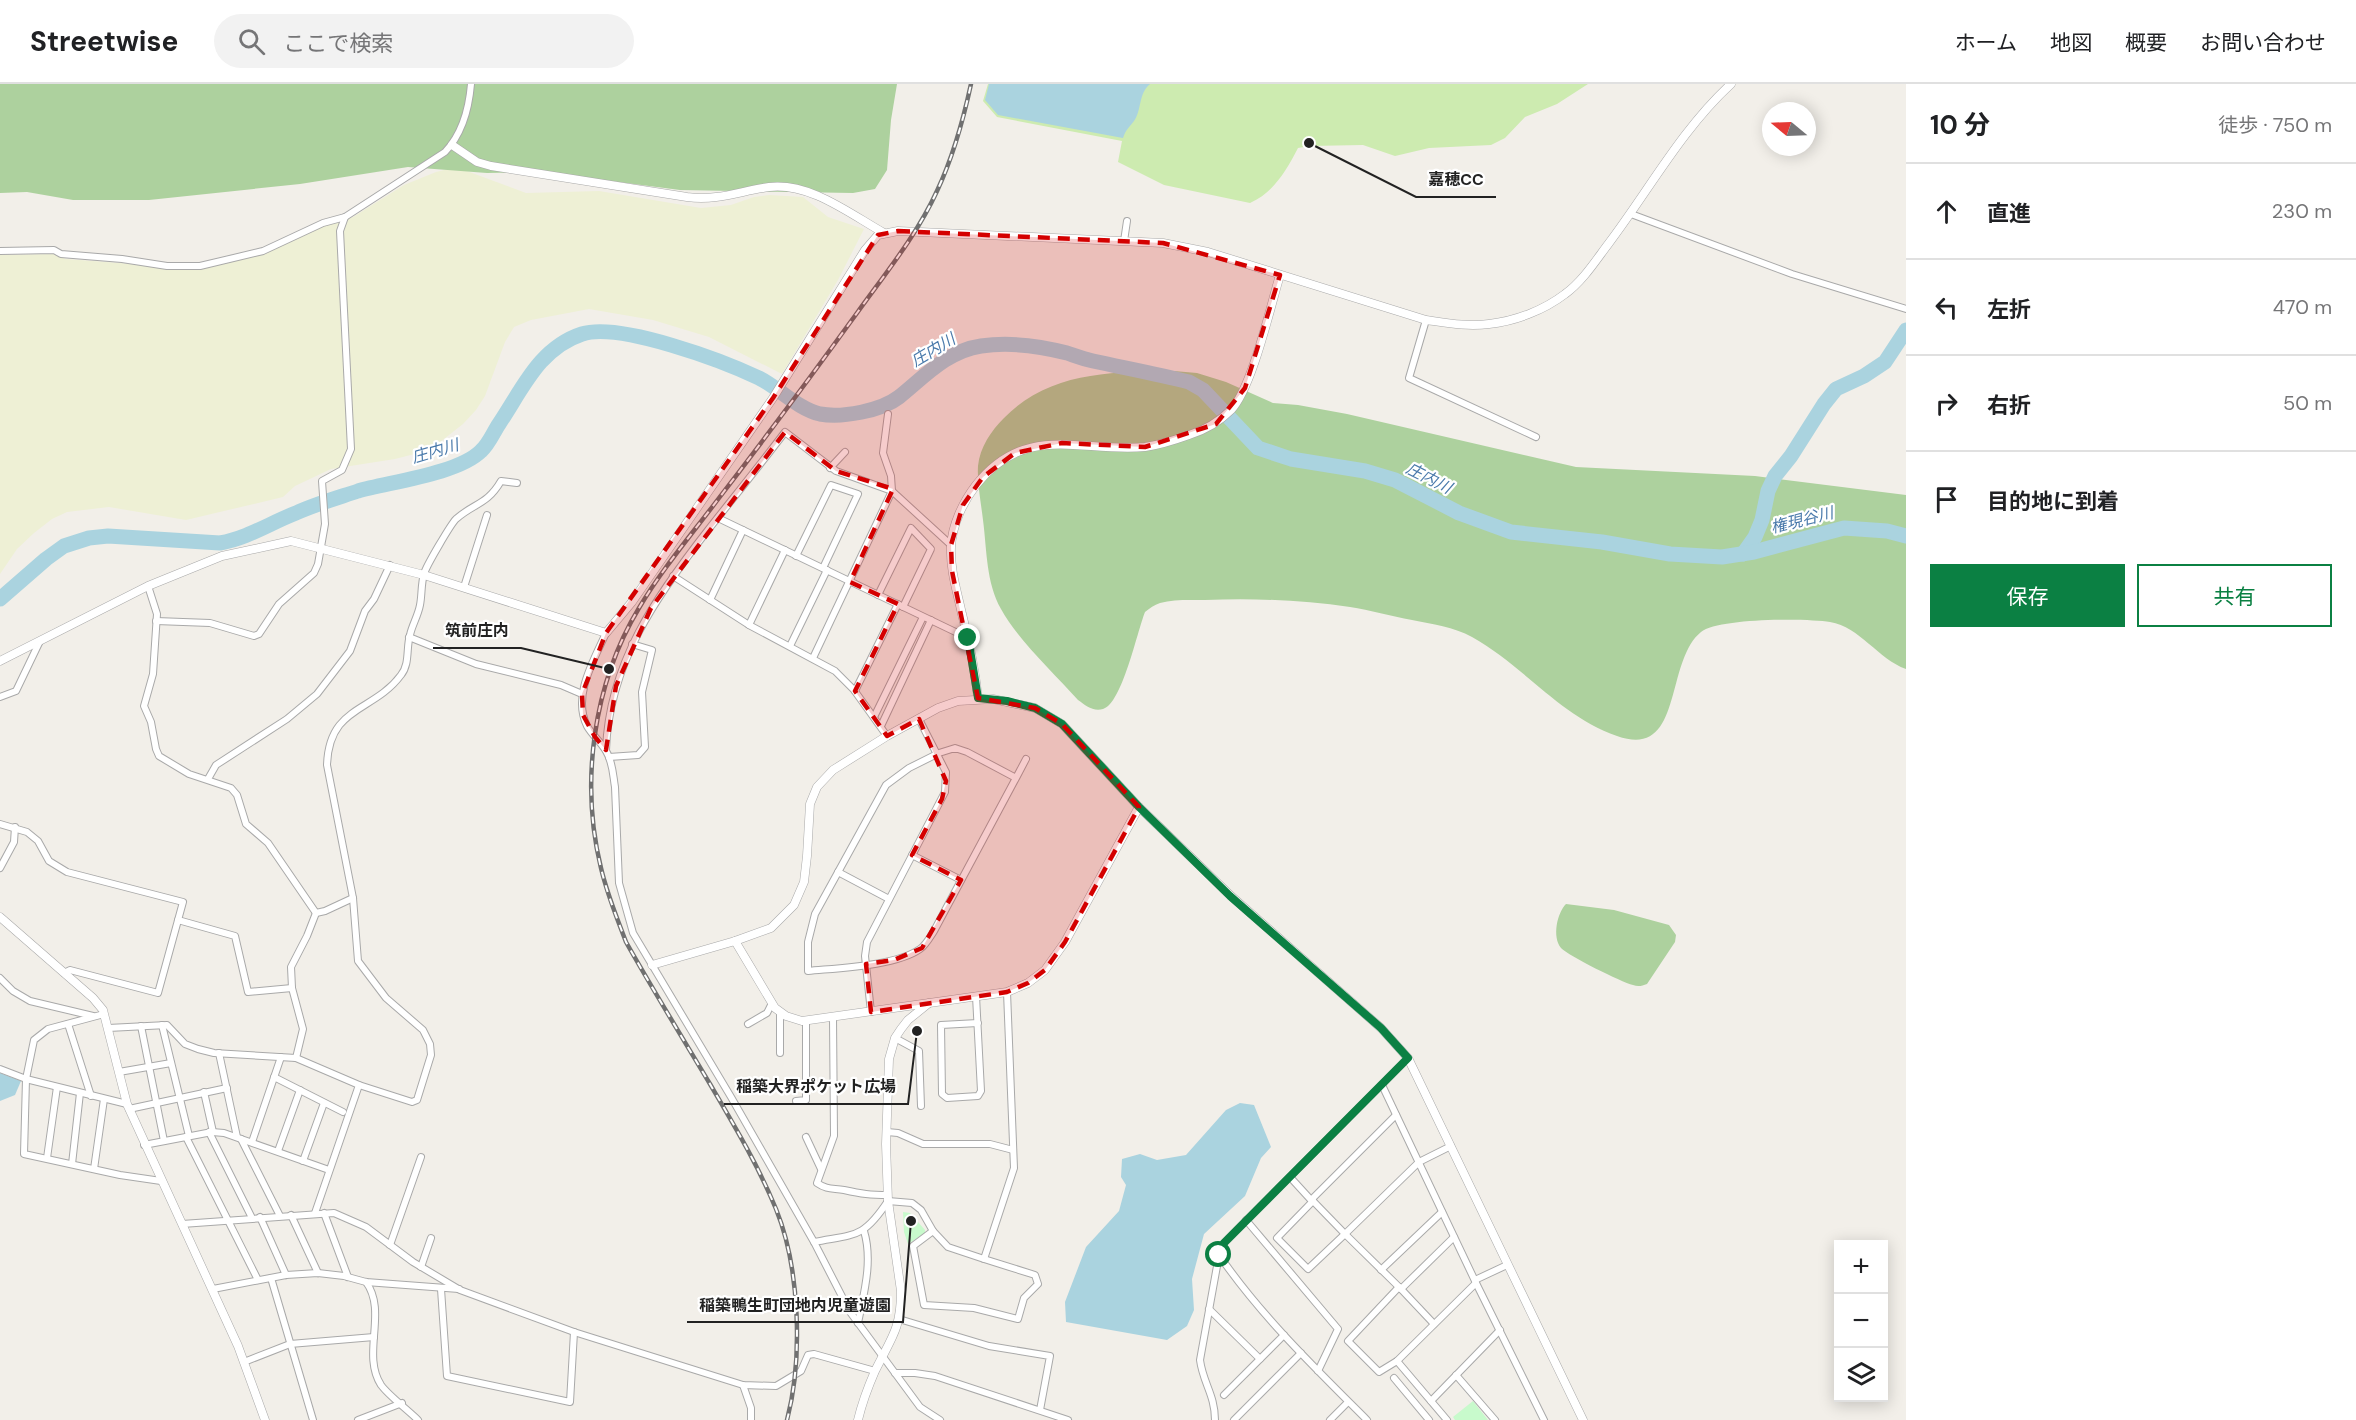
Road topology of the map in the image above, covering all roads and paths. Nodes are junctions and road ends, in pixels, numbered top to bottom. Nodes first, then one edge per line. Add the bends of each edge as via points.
1 (471, 84) edge
2 (1731, 84) edge
3 (452, 144) junction
4 (1631, 214) junction
5 (345, 217) junction
6 (1127, 221) dead end
7 (884, 233) junction
8 (1124, 241) junction
9 (0, 251) edge
10 (1280, 275) junction
11 (1906, 309) edge
12 (1426, 320) junction
13 (888, 414) dead end
14 (1536, 437) dead end
15 (845, 452) dead end
16 (830, 468) junction
17 (517, 483) dead end
18 (892, 491) junction
19 (487, 515) dead end
20 (718, 518) junction
21 (743, 530) junction
22 (951, 545) junction
23 (322, 547) junction
24 (785, 550) junction
25 (796, 556) junction
26 (390, 565) junction
27 (825, 569) junction
28 (424, 575) junction
29 (673, 576) junction
30 (850, 582) junction
31 (148, 586) junction
32 (464, 587) junction
33 (878, 595) junction
34 (710, 600) junction
35 (900, 606) junction
36 (923, 616) junction
37 (932, 620) junction
38 (156, 621) junction
39 (749, 625) junction
40 (606, 633) junction
41 (409, 637) junction
42 (968, 638) junction
43 (40, 641) junction
44 (632, 644) junction
45 (790, 646) junction
46 (813, 658) junction
47 (0, 661) edge
48 (855, 691) junction
49 (582, 694) junction
50 (0, 697) edge
51 (978, 698) junction
52 (874, 717) junction
53 (919, 718) junction
54 (881, 726) junction
55 (887, 736) junction
56 (607, 753) junction
57 (939, 753) junction
58 (1026, 759) dead end
59 (208, 778) junction
60 (1016, 778) junction
61 (1139, 807) junction
62 (0, 824) edge
63 (15, 827) junction
64 (912, 855) junction
65 (0, 868) edge
66 (838, 872) junction
67 (961, 880) junction
68 (353, 898) junction
69 (889, 899) junction
70 (316, 913) junction
71 (0, 917) edge
72 (178, 920) junction
73 (735, 941) junction
74 (866, 964) junction
75 (652, 965) junction
76 (64, 973) junction
77 (0, 978) edge
78 (292, 988) junction
79 (1007, 992) junction
80 (976, 996) junction
81 (931, 1001) junction
82 (772, 1003) junction
83 (780, 1012) junction
84 (871, 1012) junction
85 (100, 1015) junction
86 (833, 1018) junction
87 (806, 1021) junction
88 (978, 1023) junction
89 (68, 1024) junction
90 (748, 1024) dead end
91 (162, 1025) junction
92 (141, 1026) junction
93 (108, 1028) junction
94 (895, 1038) junction
95 (219, 1053) junction
96 (780, 1053) dead end
97 (281, 1057) junction
98 (296, 1058) junction
99 (1408, 1058) junction
100 (171, 1063) junction
101 (149, 1066) junction
102 (0, 1070) edge
103 (119, 1072) junction
104 (274, 1077) junction
105 (26, 1079) junction
106 (358, 1085) junction
107 (1382, 1085) junction
108 (57, 1087) junction
109 (226, 1088) junction
110 (300, 1090) junction
111 (204, 1092) junction
112 (80, 1094) junction
113 (92, 1096) junction
114 (179, 1097) junction
115 (104, 1099) junction
116 (796, 1101) dead end
117 (157, 1102) junction
118 (324, 1103) junction
119 (128, 1106) junction
120 (921, 1106) dead end
121 (343, 1112) dead end
122 (1396, 1115) junction
123 (211, 1132) junction
124 (886, 1132) junction
125 (187, 1136) junction
126 (806, 1137) dead end
127 (239, 1138) junction
128 (164, 1141) junction
129 (252, 1142) junction
130 (144, 1145) junction
131 (1451, 1146) junction
132 (1013, 1150) junction
133 (278, 1151) junction
134 (421, 1157) dead end
135 (47, 1158) junction
136 (303, 1161) junction
137 (1419, 1162) junction
138 (72, 1164) junction
139 (94, 1169) junction
140 (822, 1169) junction
141 (329, 1170) junction
142 (1290, 1178) junction
143 (160, 1180) junction
144 (888, 1198) junction
145 (1312, 1200) junction
146 (1442, 1212) junction
147 (315, 1213) junction
148 (324, 1213) junction
149 (291, 1215) junction
150 (280, 1216) junction
151 (256, 1218) junction
152 (229, 1220) junction
153 (1246, 1220) junction
154 (182, 1224) junction
155 (864, 1231) junction
156 (933, 1231) junction
157 (1345, 1234) junction
158 (1454, 1237) junction
159 (431, 1239) dead end
160 (814, 1242) junction
161 (390, 1245) junction
162 (1219, 1255) junction
163 (984, 1259) junction
164 (1507, 1265) junction
165 (421, 1267) junction
166 (1382, 1270) junction
167 (318, 1273) junction
168 (286, 1275) junction
169 (348, 1277) junction
170 (271, 1278) junction
171 (258, 1280) junction
172 (366, 1282) junction
173 (1475, 1282) junction
174 (1400, 1288) junction
175 (213, 1289) junction
176 (441, 1289) junction
177 (460, 1290) junction
178 (1209, 1309) junction
179 (899, 1319) junction
180 (858, 1323) junction
181 (1434, 1324) junction
182 (1500, 1330) junction
183 (574, 1332) junction
184 (1284, 1335) junction
185 (374, 1336) junction
186 (290, 1344) junction
187 (1301, 1353) junction
188 (883, 1357) junction
189 (1260, 1359) junction
190 (1397, 1361) junction
191 (244, 1362) junction
192 (875, 1371) junction
193 (1318, 1371) junction
194 (896, 1373) junction
195 (1456, 1375) junction
196 (1394, 1378) dead end
197 (743, 1385) junction
198 (1224, 1395) dead end
199 (1431, 1401) junction
200 (1348, 1402) junction
201 (402, 1403) junction
202 (1040, 1410) junction
203 (380, 1413) junction
204 (265, 1420) edge
205 (313, 1420) edge
206 (358, 1420) edge
207 (383, 1420) edge
208 (418, 1420) edge
209 (751, 1420) edge
210 (858, 1420) edge
211 (940, 1420) edge
212 (1068, 1420) edge
213 (1215, 1420) edge
214 (1234, 1420) edge
215 (1330, 1420) edge
216 (1367, 1420) edge
217 (1429, 1420) edge
218 (1447, 1420) edge
219 (1496, 1420) edge
220 (1544, 1420) edge
221 (1583, 1420) edge

1 - 3 street via 464,119
2 - 4 street via 1692,125
3 - 5 street
3 - 7 street via 477,162 491,166 707,200 770,187 792,188 819,197
4 - 11 street via 1792,274
4 - 12 street via 1582,278 1545,307 1490,324 1462,326
5 - 9 street via 263,250 200,266 167,266 54,250
5 - 23 street via 340,231 351,450 342,470 322,481
6 - 8 street
7 - 8 street
7 - 40 street via 866,250 773,398 632,602
8 - 10 street via 1163,243 1208,252
10 - 12 street
10 - 22 street via 1245,388 1231,411 1216,424 1145,447 1062,443 1015,453 996,465 971,491 955,524
12 - 14 street via 1409,378
13 - 18 street via 883,453
15 - 16 street
16 - 18 street
16 - 20 street via 785,432
17 - 28 street via 501,481 490,497 455,520
18 - 22 street
18 - 30 street
19 - 32 street
20 - 21 street
20 - 29 street
21 - 24 street
21 - 34 street
22 - 42 street via 952,571
23 - 26 street
23 - 31 street via 291,541 264,545 222,556
23 - 38 street via 314,573 279,604 259,634 247,636 210,623
24 - 25 street
24 - 39 street
25 - 27 street
25 - 27 street via 831,485 858,494
26 - 28 street
26 - 59 street via 365,611 350,651 317,694 287,719 216,765
27 - 30 street
27 - 45 street
28 - 32 street
28 - 41 street via 420,608
29 - 34 street
29 - 44 street
30 - 33 street
30 - 46 street
31 - 38 street
31 - 43 street
32 - 40 street
33 - 35 street
33 - 35 street via 911,528 931,549
34 - 39 street
35 - 36 street
35 - 48 street
36 - 37 street
36 - 52 street
37 - 42 street
37 - 54 street
38 - 59 street via 153,674 144,706 156,749 159,756 189,774
39 - 45 street
40 - 49 street
41 - 49 street via 476,664
41 - 68 street via 403,674 343,720 330,740 327,765
42 - 51 street
43 - 47 street
43 - 50 street via 16,691
44 - 56 street via 611,704
44 - 56 street via 652,650 642,692 645,747 638,755
45 - 46 street
46 - 48 street via 835,671
48 - 52 street
49 - 56 street via 587,726
51 - 53 street via 958,701
51 - 61 street via 1035,708 1062,724
52 - 54 street
53 - 55 street
53 - 57 street
54 - 55 street
55 - 73 street via 833,770 817,787 810,804 804,882 794,905 771,927
56 - 75 street via 615,787 619,883 633,933
57 - 60 street via 962,750
57 - 64 street via 946,772 945,792
57 - 66 street via 886,785
58 - 60 street
59 - 70 street via 231,788 237,795 246,824 268,843
60 - 67 street
61 - 79 street via 1059,952 1028,984
61 - 99 street via 1230,896 1381,1028
62 - 63 street
63 - 65 street via 14,842
63 - 72 street via 38,841 49,861 67,872 183,902
64 - 67 street
64 - 69 street
66 - 69 street
66 - 74 street via 811,926 808,971
67 - 74 street via 922,948 909,956
68 - 70 street
68 - 106 street via 358,961 386,998 423,1030 431,1055 417,1100 412,1102
69 - 74 street via 867,942
70 - 78 street via 291,967
71 - 76 street
72 - 76 street via 158,993 70,970
72 - 78 street via 235,936 248,992
73 - 75 street
73 - 82 street
74 - 84 street
75 - 160 street
76 - 85 street via 93,998
77 - 85 street via 30,1001
78 - 98 street via 303,1029
79 - 80 street
79 - 132 street
80 - 81 street
80 - 88 street
81 - 84 street
81 - 94 street via 908,1020
82 - 83 street
82 - 90 street via 767,1013
83 - 87 street
83 - 96 street
84 - 86 street
85 - 89 street
85 - 93 street
86 - 87 street
86 - 140 street via 834,1136
87 - 116 street via 806,1100
88 - 88 street via 981,1091 978,1096 947,1098 942,1094 941,1025
89 - 105 street via 48,1029 34,1040
89 - 113 street
91 - 92 street
91 - 95 street via 185,1044
91 - 100 street
92 - 93 street
92 - 101 street
93 - 103 street
94 - 120 street via 919,1051
94 - 124 street via 888,1067
95 - 97 street
95 - 109 street
97 - 98 street
97 - 104 street
98 - 106 street
99 - 107 street
99 - 131 street
100 - 101 street
100 - 114 street
101 - 103 street
101 - 117 street
102 - 105 street
103 - 119 street
104 - 110 street
104 - 129 street
105 - 108 street
105 - 135 street via 24,1154
106 - 141 street
107 - 122 street
107 - 142 street
108 - 112 street
108 - 135 street
109 - 111 street
109 - 127 street
110 - 118 street
110 - 133 street
111 - 114 street
111 - 123 street
112 - 113 street
112 - 138 street
113 - 115 street
114 - 117 street
114 - 125 street
115 - 119 street
115 - 139 street
117 - 119 street
117 - 128 street
118 - 121 street
118 - 136 street
119 - 130 street
122 - 137 street
122 - 145 street
123 - 125 street
123 - 127 street
123 - 151 street
124 - 132 street via 902,1134 923,1144 990,1144
124 - 144 street
125 - 128 street
125 - 152 street
126 - 140 street
127 - 129 street
127 - 150 street
128 - 130 street
129 - 133 street
130 - 143 street
131 - 137 street
131 - 164 street
132 - 163 street via 1013,1174
133 - 136 street
134 - 161 street
135 - 138 street
136 - 141 street
137 - 146 street
137 - 157 street
138 - 139 street
139 - 143 street
140 - 144 street via 817,1182 832,1191 841,1189
141 - 147 street
142 - 145 street
142 - 153 street
143 - 154 street
144 - 155 street
144 - 156 street via 917,1206
144 - 179 street via 901,1291
145 - 157 street
145 - 157 street via 1277,1238 1300,1262 1308,1269
146 - 158 street
146 - 166 street
147 - 148 street
147 - 149 street
148 - 161 street via 350,1218
148 - 169 street
149 - 150 street
149 - 167 street
150 - 151 street
151 - 152 street
151 - 168 street
152 - 154 street
152 - 171 street
153 - 162 street via 1224,1243
153 - 193 street via 1338,1329
154 - 175 street
155 - 160 street
155 - 180 street via 868,1266
156 - 163 street via 948,1247
156 - 163 street via 913,1246 924,1305 975,1308 1018,1319 1024,1298 1038,1284 1035,1275
157 - 166 street
158 - 173 street
158 - 174 street
159 - 165 street
160 - 180 street
161 - 165 street
162 - 178 street
162 - 184 street
164 - 173 street
164 - 221 street
165 - 177 street
166 - 174 street
167 - 168 street
167 - 169 street
168 - 170 street
169 - 172 street
170 - 171 street
170 - 186 street
171 - 175 street
172 - 176 street
172 - 185 street via 374,1298
173 - 181 street
173 - 182 street
174 - 181 street
174 - 190 street via 1348,1341 1379,1372
175 - 191 street
176 - 177 street
176 - 183 street via 447,1376 570,1402
177 - 183 street
178 - 189 street
178 - 213 street via 1200,1360 1214,1397
179 - 188 street
179 - 202 street via 989,1346 1050,1356
180 - 188 street
181 - 190 street
182 - 195 street
182 - 220 street
183 - 197 street
184 - 187 street
184 - 189 street
185 - 186 street
185 - 201 street via 374,1365 381,1385
186 - 191 street
186 - 205 street
187 - 193 street
187 - 214 street
188 - 192 street
188 - 194 street
189 - 198 street
190 - 199 street
191 - 204 street
192 - 197 street via 814,1354 808,1355 801,1371 776,1386
192 - 210 street
193 - 200 street
194 - 202 street via 935,1376
194 - 211 street via 921,1407
195 - 199 street
195 - 219 street
196 - 217 street
197 - 209 street
199 - 218 street
200 - 215 street
200 - 216 street
201 - 203 street
201 - 208 street
202 - 212 street
203 - 206 street
203 - 207 street

